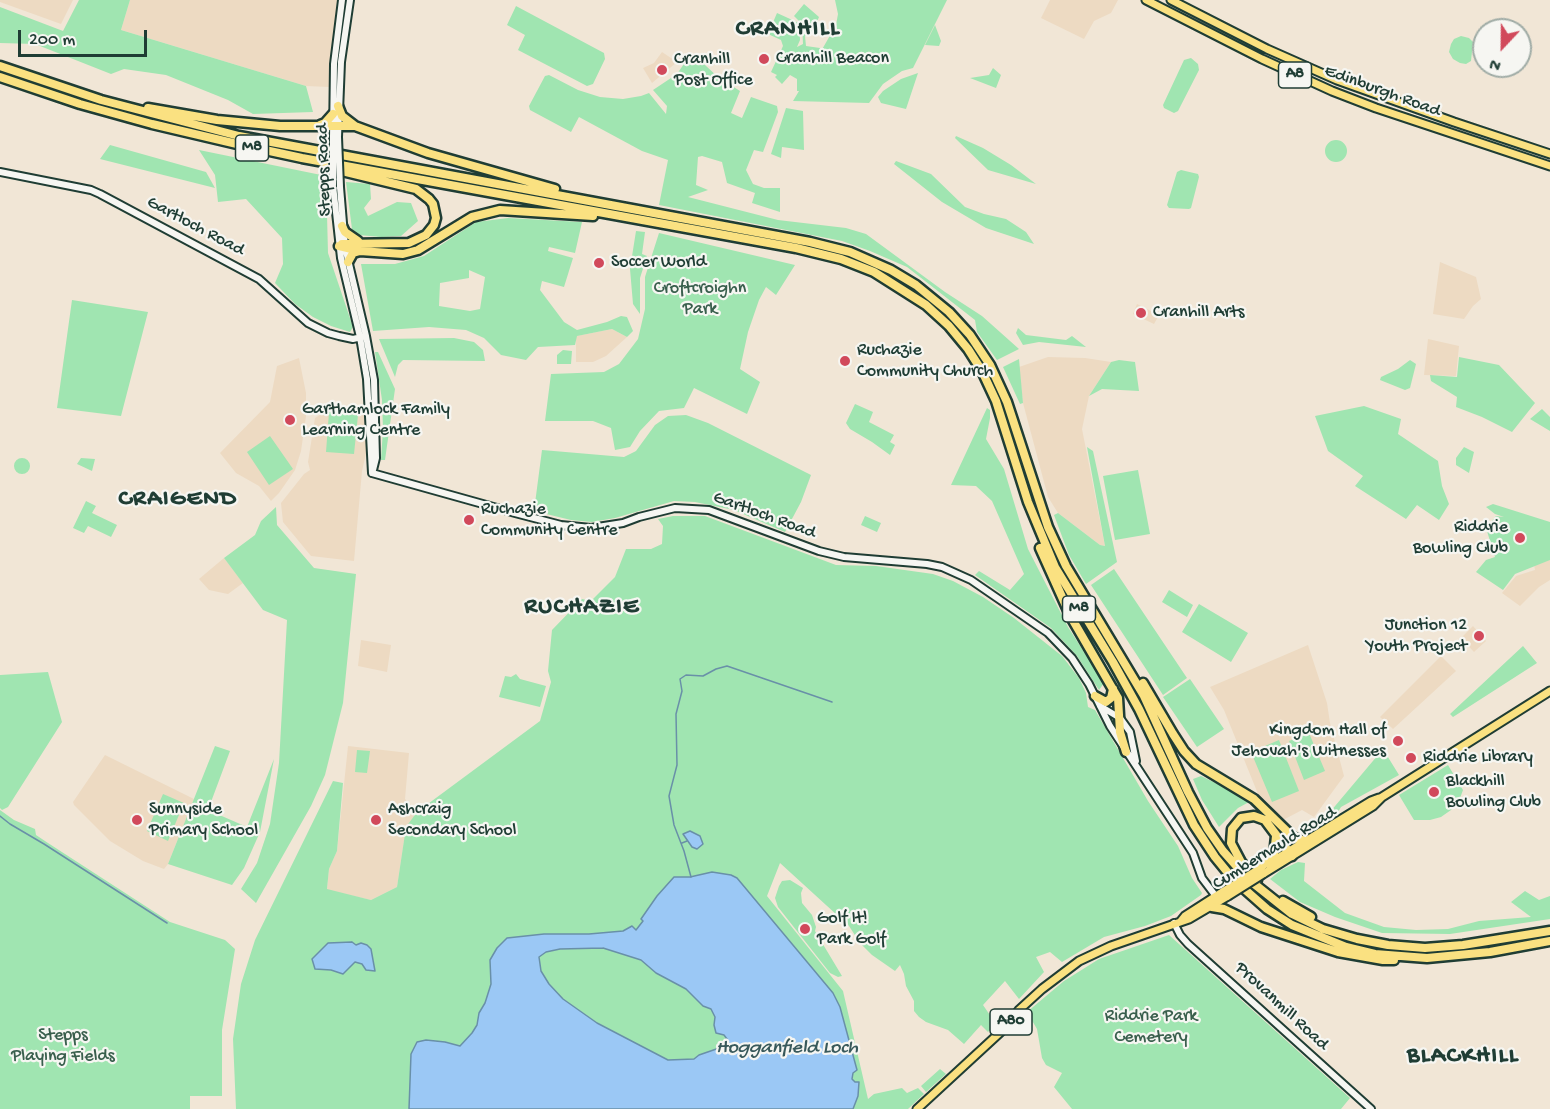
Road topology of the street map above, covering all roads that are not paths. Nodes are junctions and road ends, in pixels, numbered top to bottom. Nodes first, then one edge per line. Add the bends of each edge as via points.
1 (342, 0) edge
2 (350, 0) edge
3 (1146, 0) edge
4 (1171, 0) edge
5 (0, 66) edge
6 (0, 76) edge
7 (100, 100) junction
8 (336, 110) junction
9 (335, 126) junction
10 (355, 126) junction
11 (314, 127) junction
12 (1550, 154) edge
13 (302, 159) junction
14 (1550, 166) edge
15 (0, 172) edge
16 (337, 186) junction
17 (638, 209) junction
18 (635, 220) junction
19 (342, 226) junction
20 (343, 245) junction
21 (361, 247) junction
22 (348, 262) junction
23 (363, 336) junction
24 (1028, 502) junction
25 (1114, 643) junction
26 (1113, 689) junction
27 (1550, 691) edge
28 (1097, 700) junction
29 (1120, 718) junction
30 (1126, 752) junction
31 (1139, 770) junction
32 (1382, 797) junction
33 (1283, 829) junction
34 (1276, 836) junction
35 (1306, 841) junction
36 (1292, 853) junction
37 (1261, 872) junction
38 (1222, 896) junction
39 (1212, 907) junction
40 (1236, 915) junction
41 (1177, 922) junction
42 (1550, 931) edge
43 (1357, 939) junction
44 (1550, 943) edge
45 (1427, 958) junction
46 (917, 1109) edge
47 (1371, 1109) edge

1 - 8 main road, Stepps Road via 334,64
2 - 8 main road, Stepps Road
3 - 14 main road, Edinburgh Road / A8 via 1332,91
4 - 12 main road, Edinburgh Road / A8 via 1337,80
5 - 7 highway, M8
6 - 13 highway, M8 via 152,124
7 - 11 highway via 217,120
7 - 17 highway, M8 via 239,135
8 - 9 main road, Stepps Road
8 - 10 highway
8 - 11 highway via 325,123
9 - 10 highway
9 - 11 highway
9 - 16 main road, Stepps Road, bridge
10 - 17 highway via 428,153
13 - 18 highway, M8
13 - 21 highway via 416,189 432,204 434,225 419,240
15 - 23 main road, Gartloch Road via 100,194 259,279 293,311 328,333 353,339
16 - 19 main road, Stepps Road
16 - 20 main road, Stepps Road
17 - 25 highway, M8 via 850,252 916,285 949,312 990,365 1007,402 1048,527 1066,566
18 - 21 highway via 500,210 466,220 418,250 390,254
18 - 24 highway, M8 via 841,259 874,272 926,305 949,326 982,371 996,401
19 - 20 main road, Stepps Road
19 - 21 highway
20 - 21 highway
20 - 22 main road, Stepps Road
20 - 23 main road, Stepps Road
21 - 22 highway
22 - 23 main road, Stepps Road
23 - 28 main road, Gartloch Road via 372,473 561,525 603,527 675,508 708,510 819,551 942,567 971,580 1048,633 1072,658
24 - 26 highway via 1035,536 1051,575
24 - 45 highway, M8 via 1055,567 1139,709 1194,825 1233,879 1267,909 1320,938 1375,954
25 - 33 highway via 1184,752 1211,775 1254,800
25 - 43 highway, M8 via 1207,828 1234,864 1292,914
26 - 28 highway via 1106,702
26 - 29 highway
27 - 32 main road, Cumbernauld Road / A80
28 - 29 main road, Gartloch Road
28 - 30 main road, Gartloch Road
29 - 30 highway
29 - 31 main road, Gartloch Road via 1130,732
30 - 31 main road, Gartloch Road
31 - 38 main road, Gartloch Road via 1193,853 1202,878
32 - 35 main road, Cumbernauld Road / A80
32 - 36 main road, Cumbernauld Road / A80
33 - 35 highway
33 - 36 highway
34 - 36 highway
34 - 37 highway via 1274,855
34 - 43 highway via 1265,820 1250,816 1237,821 1231,838 1248,871 1272,893 1315,920
35 - 36 main road, Cumbernauld Road / A80
36 - 37 main road, Cumbernauld Road / A80
37 - 38 main road, Cumbernauld Road / A80, bridge
38 - 39 main road, Cumbernauld Road / A80
38 - 40 highway
38 - 41 main road, Cumbernauld Road / A80
39 - 40 highway
39 - 41 main road, Cumbernauld Road / A80
40 - 45 highway via 1338,952 1383,960
41 - 46 main road, Cumbernauld Road / A80 via 1095,952 1060,974
41 - 47 main road, Provanmill Road via 1179,935 1188,944
42 - 43 highway, M8 via 1425,948
44 - 45 highway, M8

